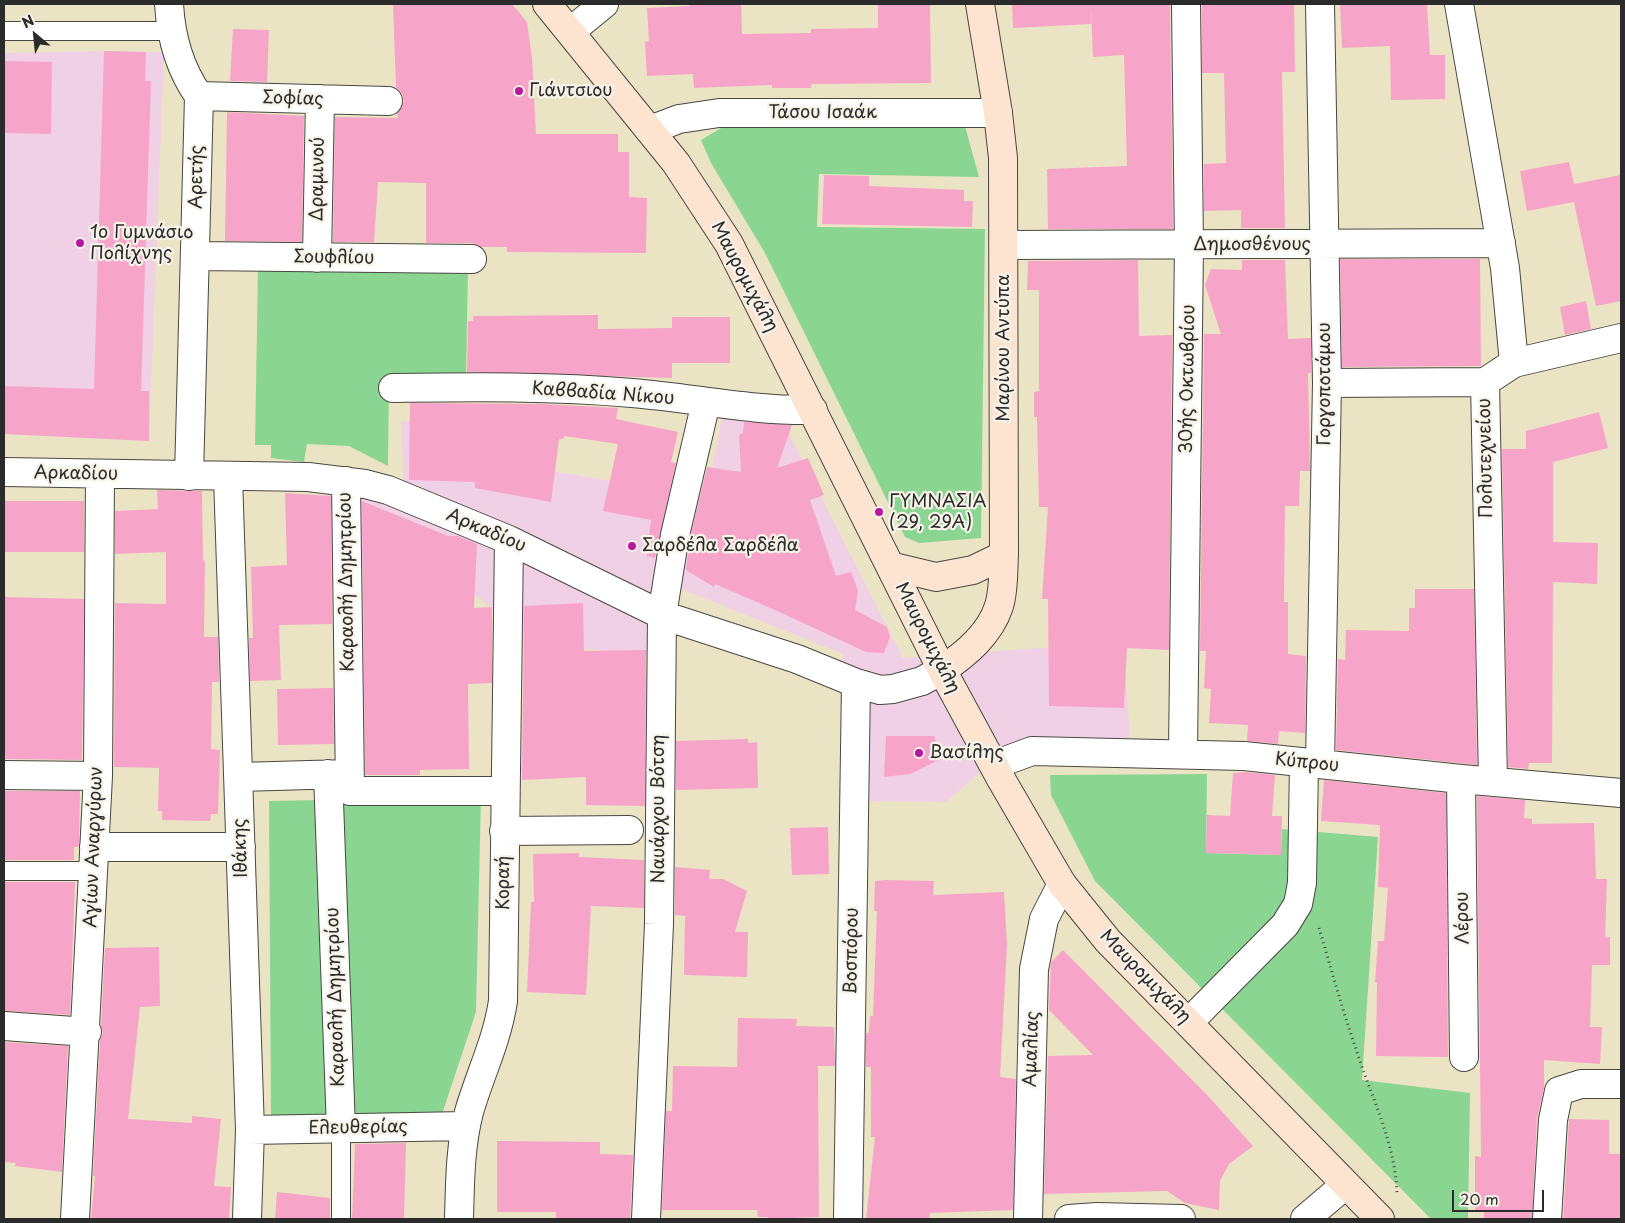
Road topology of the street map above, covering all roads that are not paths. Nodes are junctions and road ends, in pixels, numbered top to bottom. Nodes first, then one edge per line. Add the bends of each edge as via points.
1 (170, 4) edge
2 (547, 4) edge
3 (604, 4) edge
4 (980, 4) edge
5 (1186, 4) edge
6 (1320, 4) edge
7 (1459, 4) edge
8 (4, 31) edge
9 (172, 31) junction
10 (571, 31) junction
11 (199, 96) junction
12 (320, 99) junction
13 (388, 101) dead end
14 (998, 113) junction
15 (650, 130) junction
16 (1501, 243) junction
17 (1324, 244) junction
18 (1004, 245) junction
19 (1189, 245) junction
20 (196, 256) junction
21 (317, 258) junction
22 (472, 259) dead end
23 (1621, 338) edge
24 (1514, 363) junction
25 (1484, 382) junction
26 (1327, 383) junction
27 (393, 388) dead end
28 (706, 402) junction
29 (813, 410) junction
30 (4, 472) edge
31 (100, 474) junction
32 (189, 476) junction
33 (228, 477) junction
34 (346, 481) junction
35 (509, 540) junction
36 (1004, 555) junction
37 (890, 566) junction
38 (662, 614) junction
39 (942, 670) junction
40 (856, 684) junction
41 (1183, 753) junction
42 (1312, 763) junction
43 (994, 765) junction
44 (338, 774) junction
45 (4, 775) edge
46 (98, 776) junction
47 (239, 777) junction
48 (1461, 779) junction
49 (1493, 781) junction
50 (504, 791) junction
51 (1621, 793) edge
52 (629, 830) joint
53 (658, 830) junction
54 (504, 831) junction
55 (242, 847) junction
56 (94, 859) junction
57 (4, 871) edge
58 (1062, 884) junction
59 (1188, 1022) junction
60 (4, 1026) edge
61 (86, 1032) junction
62 (1464, 1057) dead end
63 (1621, 1084) edge
64 (466, 1126) junction
65 (341, 1129) junction
66 (250, 1130) junction
67 (1345, 1185) junction
68 (1388, 1212) edge
69 (76, 1219) edge
70 (247, 1219) edge
71 (341, 1219) edge
72 (459, 1219) edge
73 (646, 1219) edge
74 (848, 1219) edge
75 (1028, 1219) edge
76 (1069, 1219) edge
77 (1181, 1219) edge
78 (1304, 1219) edge
79 (1547, 1219) edge

1 - 9 street
2 - 10 main road, Μαυρομιχάλη
3 - 10 street
4 - 14 main road, Μαρίνου Αντύπα
5 - 19 street, 30ής Οκτωβρίου
6 - 17 street, Γοργοποτάμου
7 - 16 street
8 - 9 lane
9 - 11 street via 181,66
10 - 15 main road, Μαυρομιχάλη
11 - 12 street, Σοφίας
11 - 20 street, Αρετής
12 - 13 street, Σοφίας
12 - 21 street, Δραμινού
14 - 15 street, Τάσου Ισαάκ via 719,113 679,119
14 - 18 main road, Μαρίνου Αντύπα via 1003,158
15 - 29 main road, Μαυρομιχάλη via 697,193 729,244
16 - 17 street, Δημοσθένους
16 - 24 street
17 - 19 street, Δημοσθένους
17 - 26 street, Γοργοποτάμου
18 - 19 street, Δημοσθένους
18 - 36 main road, Μαρίνου Αντύπα
19 - 41 street, 30ής Οκτωβρίου
20 - 21 street, Σουφλίου
20 - 32 street, Αρετής
21 - 22 street, Σουφλίου
23 - 24 street, Πολυτεχνείου
24 - 25 street, Πολυτεχνείου
25 - 26 street
25 - 49 street, Πολυτεχνείου
26 - 42 street, Γοργοποτάμου
27 - 28 street, Καββαδία Νίκου via 580,390
28 - 29 street, Καββαδία Νίκου via 768,410
28 - 38 street, Ναυάρχου Βότση via 674,535
29 - 37 main road, Μαυρομιχάλη
30 - 31 street, Αρκαδίου
31 - 32 street, Αρκαδίου
31 - 46 street, Αγίων Αναργύρων
32 - 33 street, Αρκαδίου
33 - 34 street, Αρκαδίου via 308,477
33 - 47 street, Ιθάκης
34 - 35 street, Αρκαδίου via 388,490
34 - 44 street, Καραολή Δημητρίου
35 - 38 street, Αρκαδίου
35 - 50 street, Κοραή
36 - 37 main road via 973,570 936,577
36 - 39 main road, Μαρίνου Αντύπα via 1000,600 992,621 966,652
37 - 39 main road, Μαυρομιχάλη
38 - 40 street, Αρκαδίου via 797,659
38 - 53 street, Ναυάρχου Βότση
39 - 40 street, Αρκαδίου via 922,681 893,690
39 - 43 main road, Μαυρομιχάλη
40 - 74 street, Βοσπόρου
41 - 42 street, Κύπρου
41 - 43 street, Κύπρου via 1032,751
42 - 48 street, Κύπρου
42 - 59 street, Γοργοποτάμου via 1301,896 1294,913
43 - 58 main road, Μαυρομιχάλη
44 - 47 street
44 - 50 street via 350,791
44 - 65 street, Καραολή Δημητρίου
45 - 46 street
46 - 56 street, Αγίων Αναργύρων
47 - 55 street, Ιθάκης
48 - 49 street, Κύπρου
48 - 62 street, Λέρου
49 - 51 street, Κύπρου
50 - 54 street, Κοραή
52 - 53 lane
52 - 54 street
53 - 73 street, Ναυάρχου Βότση via 657,987
54 - 64 street, Κοραή via 503,1001 493,1047
55 - 56 street
55 - 66 street, Ιθάκης
56 - 57 lane
56 - 61 street, Αγίων Αναργύρων
58 - 59 main road, Μαυρομιχάλη via 1108,941
58 - 75 street, Αμαλίας via 1044,919 1034,970
59 - 67 main road, Μαυρομιχάλη
60 - 61 street
61 - 69 street, Αγίων Αναργύρων
63 - 79 street via 1581,1084 1559,1091 1553,1120
64 - 65 street, Ελευθερίας
64 - 72 street, Κοραή via 461,1156
65 - 66 street, Ελευθερίας
65 - 71 lane, Καραολή Δημητρίου
66 - 70 street, Ιθάκης
67 - 68 main road, Μαυρομιχάλη
67 - 78 street
76 - 77 street

